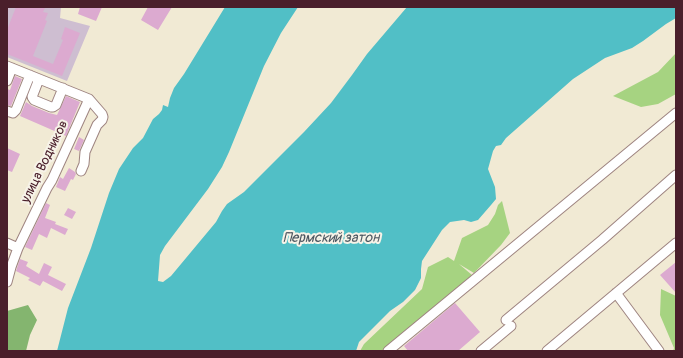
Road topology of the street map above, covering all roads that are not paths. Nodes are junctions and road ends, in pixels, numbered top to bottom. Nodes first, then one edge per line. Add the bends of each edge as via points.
1 (10, 67) edge
2 (30, 75) junction
3 (39, 78) junction
4 (7, 81) edge
5 (63, 88) junction
6 (89, 99) junction
7 (7, 111) edge
8 (676, 113) edge
9 (81, 171) dead end
10 (676, 175) edge
11 (7, 243) edge
12 (676, 243) edge
13 (18, 248) junction
14 (7, 282) edge
15 (616, 293) junction
16 (388, 351) edge
17 (481, 351) edge
18 (547, 351) edge
19 (659, 351) edge

1 - 2 street
1 - 4 street
2 - 3 street
2 - 7 street via 16,110 13,113
3 - 5 street
3 - 5 street via 32,99 51,107 56,105
5 - 6 street
6 - 9 street via 103,117 85,152
6 - 13 street, улица Водников
8 - 16 street
10 - 17 street via 508,323
11 - 13 street
12 - 15 street
13 - 14 street, улица Водников
15 - 18 street
15 - 19 street

